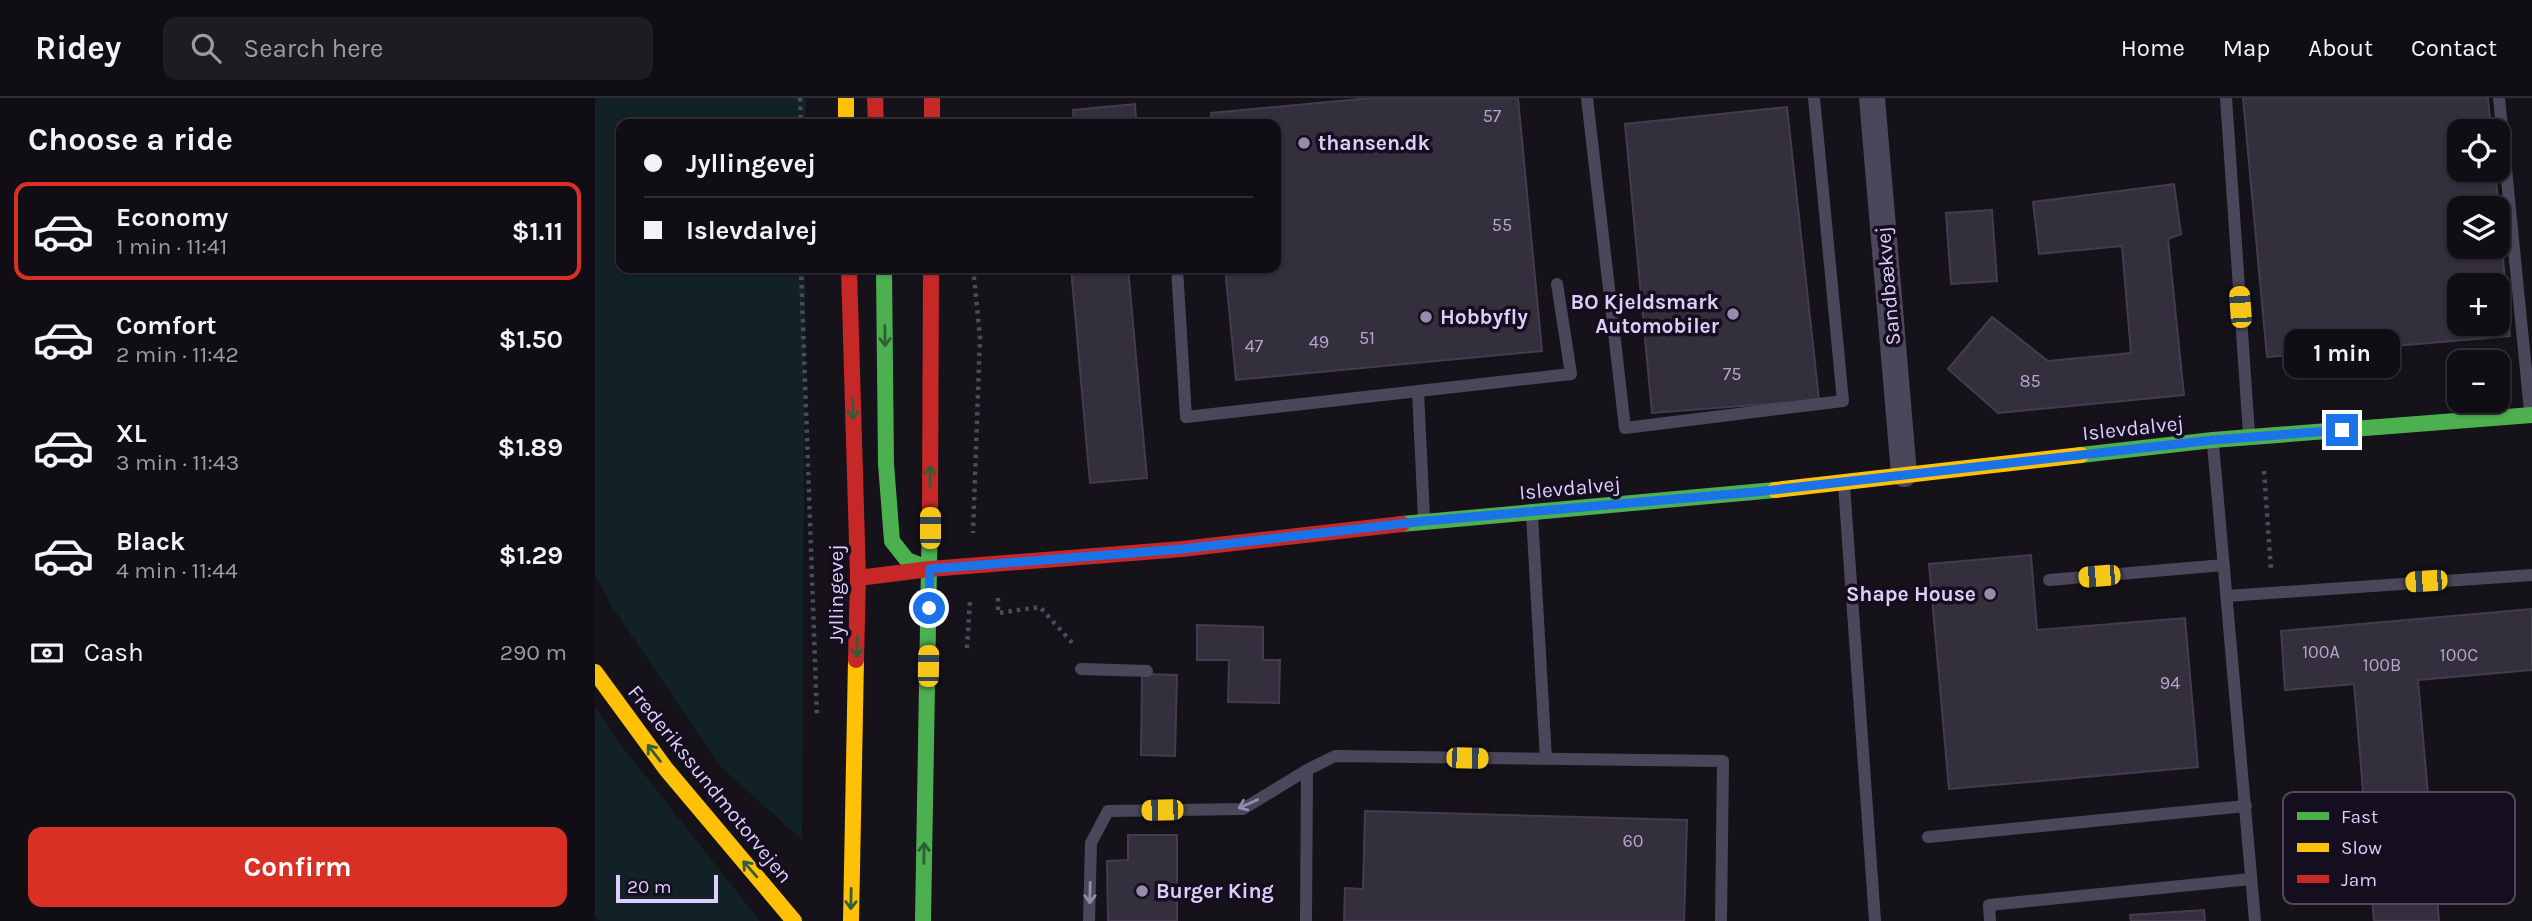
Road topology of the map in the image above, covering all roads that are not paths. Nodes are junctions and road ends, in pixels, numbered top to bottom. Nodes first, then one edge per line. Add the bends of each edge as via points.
1 (846, 98) edge
2 (874, 98) edge
3 (932, 98) edge
4 (1587, 98) edge
5 (1814, 98) edge
6 (1872, 98) edge
7 (2226, 98) edge
8 (2499, 98) edge
9 (846, 119) edge
10 (876, 119) edge
11 (932, 119) edge
12 (849, 273) edge
13 (884, 273) edge
14 (931, 273) edge
15 (1177, 273) edge
16 (1557, 284) dead end
17 (1418, 391) junction
18 (2531, 415) edge
19 (2255, 437) junction
20 (2213, 440) junction
21 (1904, 474) junction
22 (1843, 481) junction
23 (1532, 512) junction
24 (1425, 521) junction
25 (2224, 565) junction
26 (930, 569) junction
27 (2532, 575) edge
28 (858, 579) junction
29 (2049, 580) dead end
30 (2227, 596) junction
31 (1081, 668) road end
32 (1147, 671) dead end
33 (597, 673) edge
34 (1546, 759) junction
35 (1307, 770) junction
36 (2246, 806) junction
37 (1928, 837) dead end
38 (2252, 879) junction
39 (794, 921) edge
40 (851, 921) edge
41 (923, 921) edge
42 (1089, 921) edge
43 (1305, 921) edge
44 (1721, 921) edge
45 (1875, 921) edge
46 (1990, 921) edge
47 (2255, 921) edge

1 - 9 main road
2 - 10 main road
3 - 11 main road
4 - 5 lane via 1625,428 1843,401
6 - 21 street, Sandbækvej
7 - 19 lane
8 - 18 lane
12 -> 28 main road, Jyllingevej
13 -> 26 main road via 886,464 892,541 907,560
26 -> 14 main road
15 - 17 lane via 1186,417
16 - 17 lane via 1571,374
17 - 24 lane
18 - 19 main road, Islevdalvej
19 - 20 main road, Islevdalvej
20 - 21 main road, Islevdalvej
20 - 25 lane, Islevdalvej
21 - 22 main road, Islevdalvej
22 - 23 main road, Islevdalvej
22 - 45 lane
23 - 24 main road, Islevdalvej
23 - 34 lane
24 - 26 main road, Islevdalvej via 1182,549
25 - 29 lane
25 - 30 lane, Islevdalvej
26 - 28 main road, Islevdalvej
41 -> 26 main road
27 - 30 lane
28 -> 40 main road, Jyllingevej
30 - 36 lane, Islevdalvej
31 - 32 lane
39 -> 33 main road, Frederikssundmotorvejen via 696,806
34 - 35 lane via 1335,756
34 - 44 lane via 1723,761
35 -> 42 lane via 1243,809 1108,811 1091,843
35 - 43 lane
36 - 37 lane
36 - 38 lane, Islevdalvej
38 - 46 lane via 1989,905
38 - 47 lane, Islevdalvej

